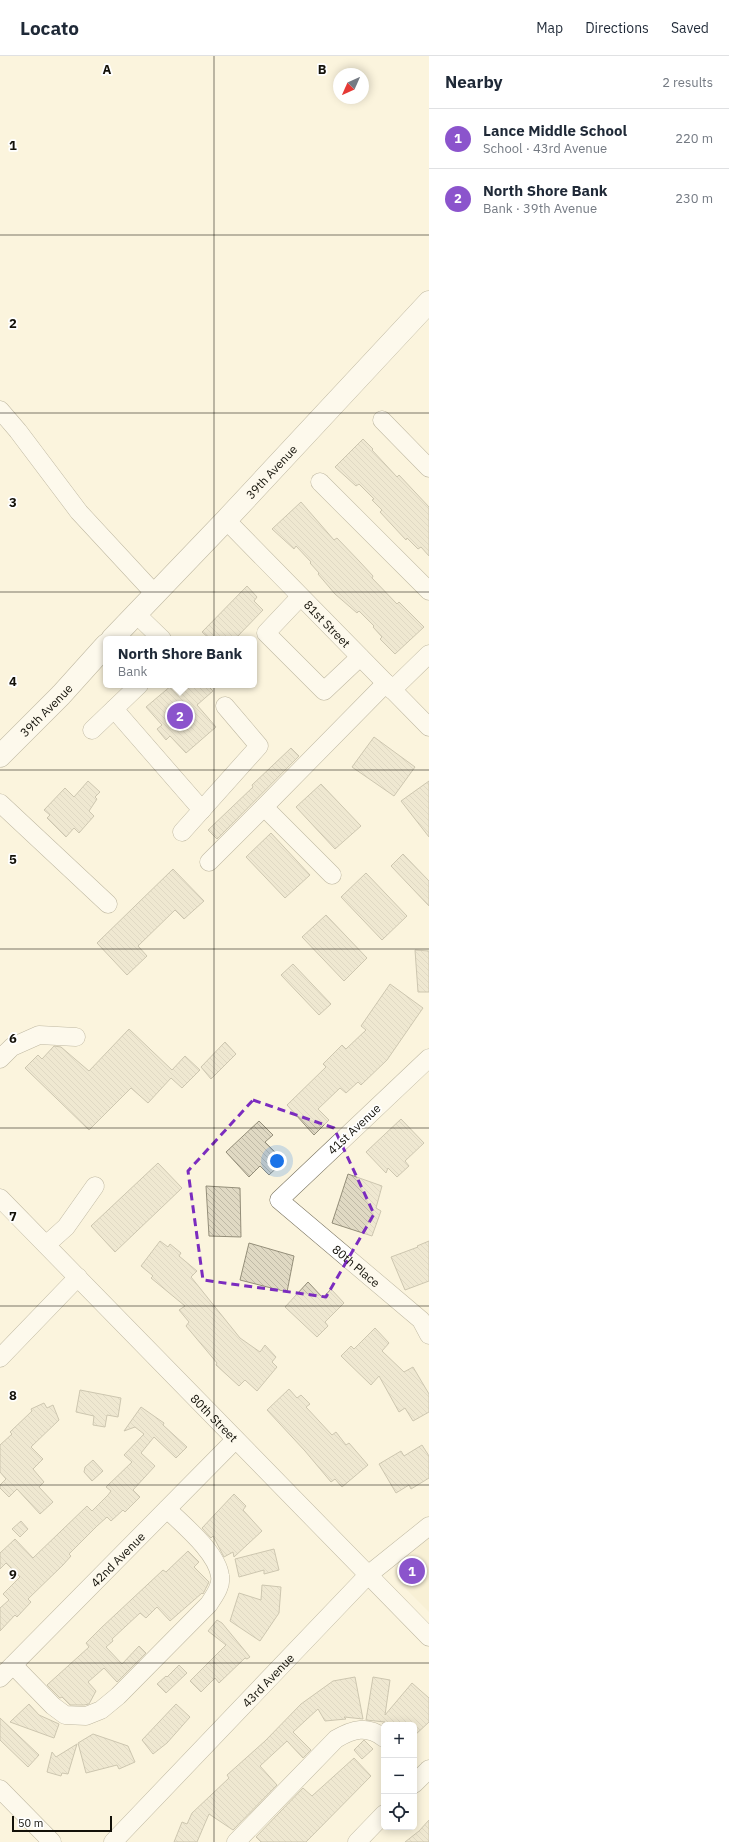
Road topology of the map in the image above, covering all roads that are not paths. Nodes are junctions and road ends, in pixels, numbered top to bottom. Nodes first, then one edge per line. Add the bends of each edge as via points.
1 (429, 302) edge
2 (0, 410) edge
3 (382, 420) dead end
4 (429, 468) edge
5 (320, 482) dead end
6 (226, 520) junction
7 (429, 591) edge
8 (154, 594) junction
9 (300, 596) junction
10 (136, 613) junction
11 (115, 636) edge
12 (159, 636) edge
13 (103, 648) edge
14 (429, 654) edge
15 (360, 657) junction
16 (389, 687) junction
17 (136, 688) edge
18 (225, 706) dead end
19 (114, 709) junction
20 (429, 727) edge
21 (92, 730) dead end
22 (0, 756) edge
23 (0, 804) edge
24 (264, 807) junction
25 (202, 810) junction
26 (182, 832) dead end
27 (209, 862) dead end
28 (332, 875) dead end
29 (108, 904) dead end
30 (76, 1037) dead end
31 (4, 1047) edge
32 (429, 1058) edge
33 (95, 1186) dead end
34 (0, 1198) edge
35 (279, 1200) joint
36 (46, 1245) junction
37 (78, 1277) junction
38 (426, 1323) edge
39 (0, 1358) edge
40 (235, 1440) junction
41 (167, 1509) junction
42 (429, 1526) edge
43 (368, 1575) junction
44 (428, 1635) edge
45 (13, 1665) junction
46 (0, 1678) edge
47 (381, 1736) edge
48 (425, 1769) edge
49 (417, 1780) edge
50 (0, 1789) edge
51 (381, 1817) edge
52 (52, 1842) edge
53 (113, 1842) edge
54 (236, 1842) edge
55 (357, 1842) edge

1 - 6 main road, 39th Avenue
2 - 8 street via 79,512
3 - 4 street
5 - 7 street
6 - 8 main road, 39th Avenue
6 - 9 street, 81st Street
8 - 10 main road, 39th Avenue
9 - 15 street, 81st Street
9 - 15 street via 266,632 292,659 324,691
10 - 11 main road, 39th Avenue
10 - 12 street
13 - 22 main road, 39th Avenue
14 - 16 street
15 - 16 street, 81st Street
16 - 20 street, 81st Street
16 - 24 street
17 - 19 street
18 - 25 street via 259,746
19 - 21 street
19 - 25 street
23 - 29 street
24 - 27 street
24 - 28 street
25 - 26 street
30 - 31 street via 39,1035
32 - 35 street, 41st Avenue
33 - 36 street via 66,1227
34 - 36 street, 80th Street
35 - 38 street, 80th Place
36 - 37 street, 80th Street
37 - 39 street
37 - 40 street, 80th Street
40 - 41 street, 42nd Avenue
40 - 43 street, 80th Street
41 - 45 street, 42nd Avenue
41 - 45 street via 216,1562 221,1577 209,1604 118,1696 101,1710 86,1716 65,1714 53,1706
42 - 43 street, 43rd Avenue
43 - 44 street, 80th Street
43 - 53 street, 43rd Avenue
45 - 46 street, 42nd Avenue
47 - 54 street via 361,1729 350,1731 336,1739
48 - 49 street
50 - 52 street
51 - 55 street

